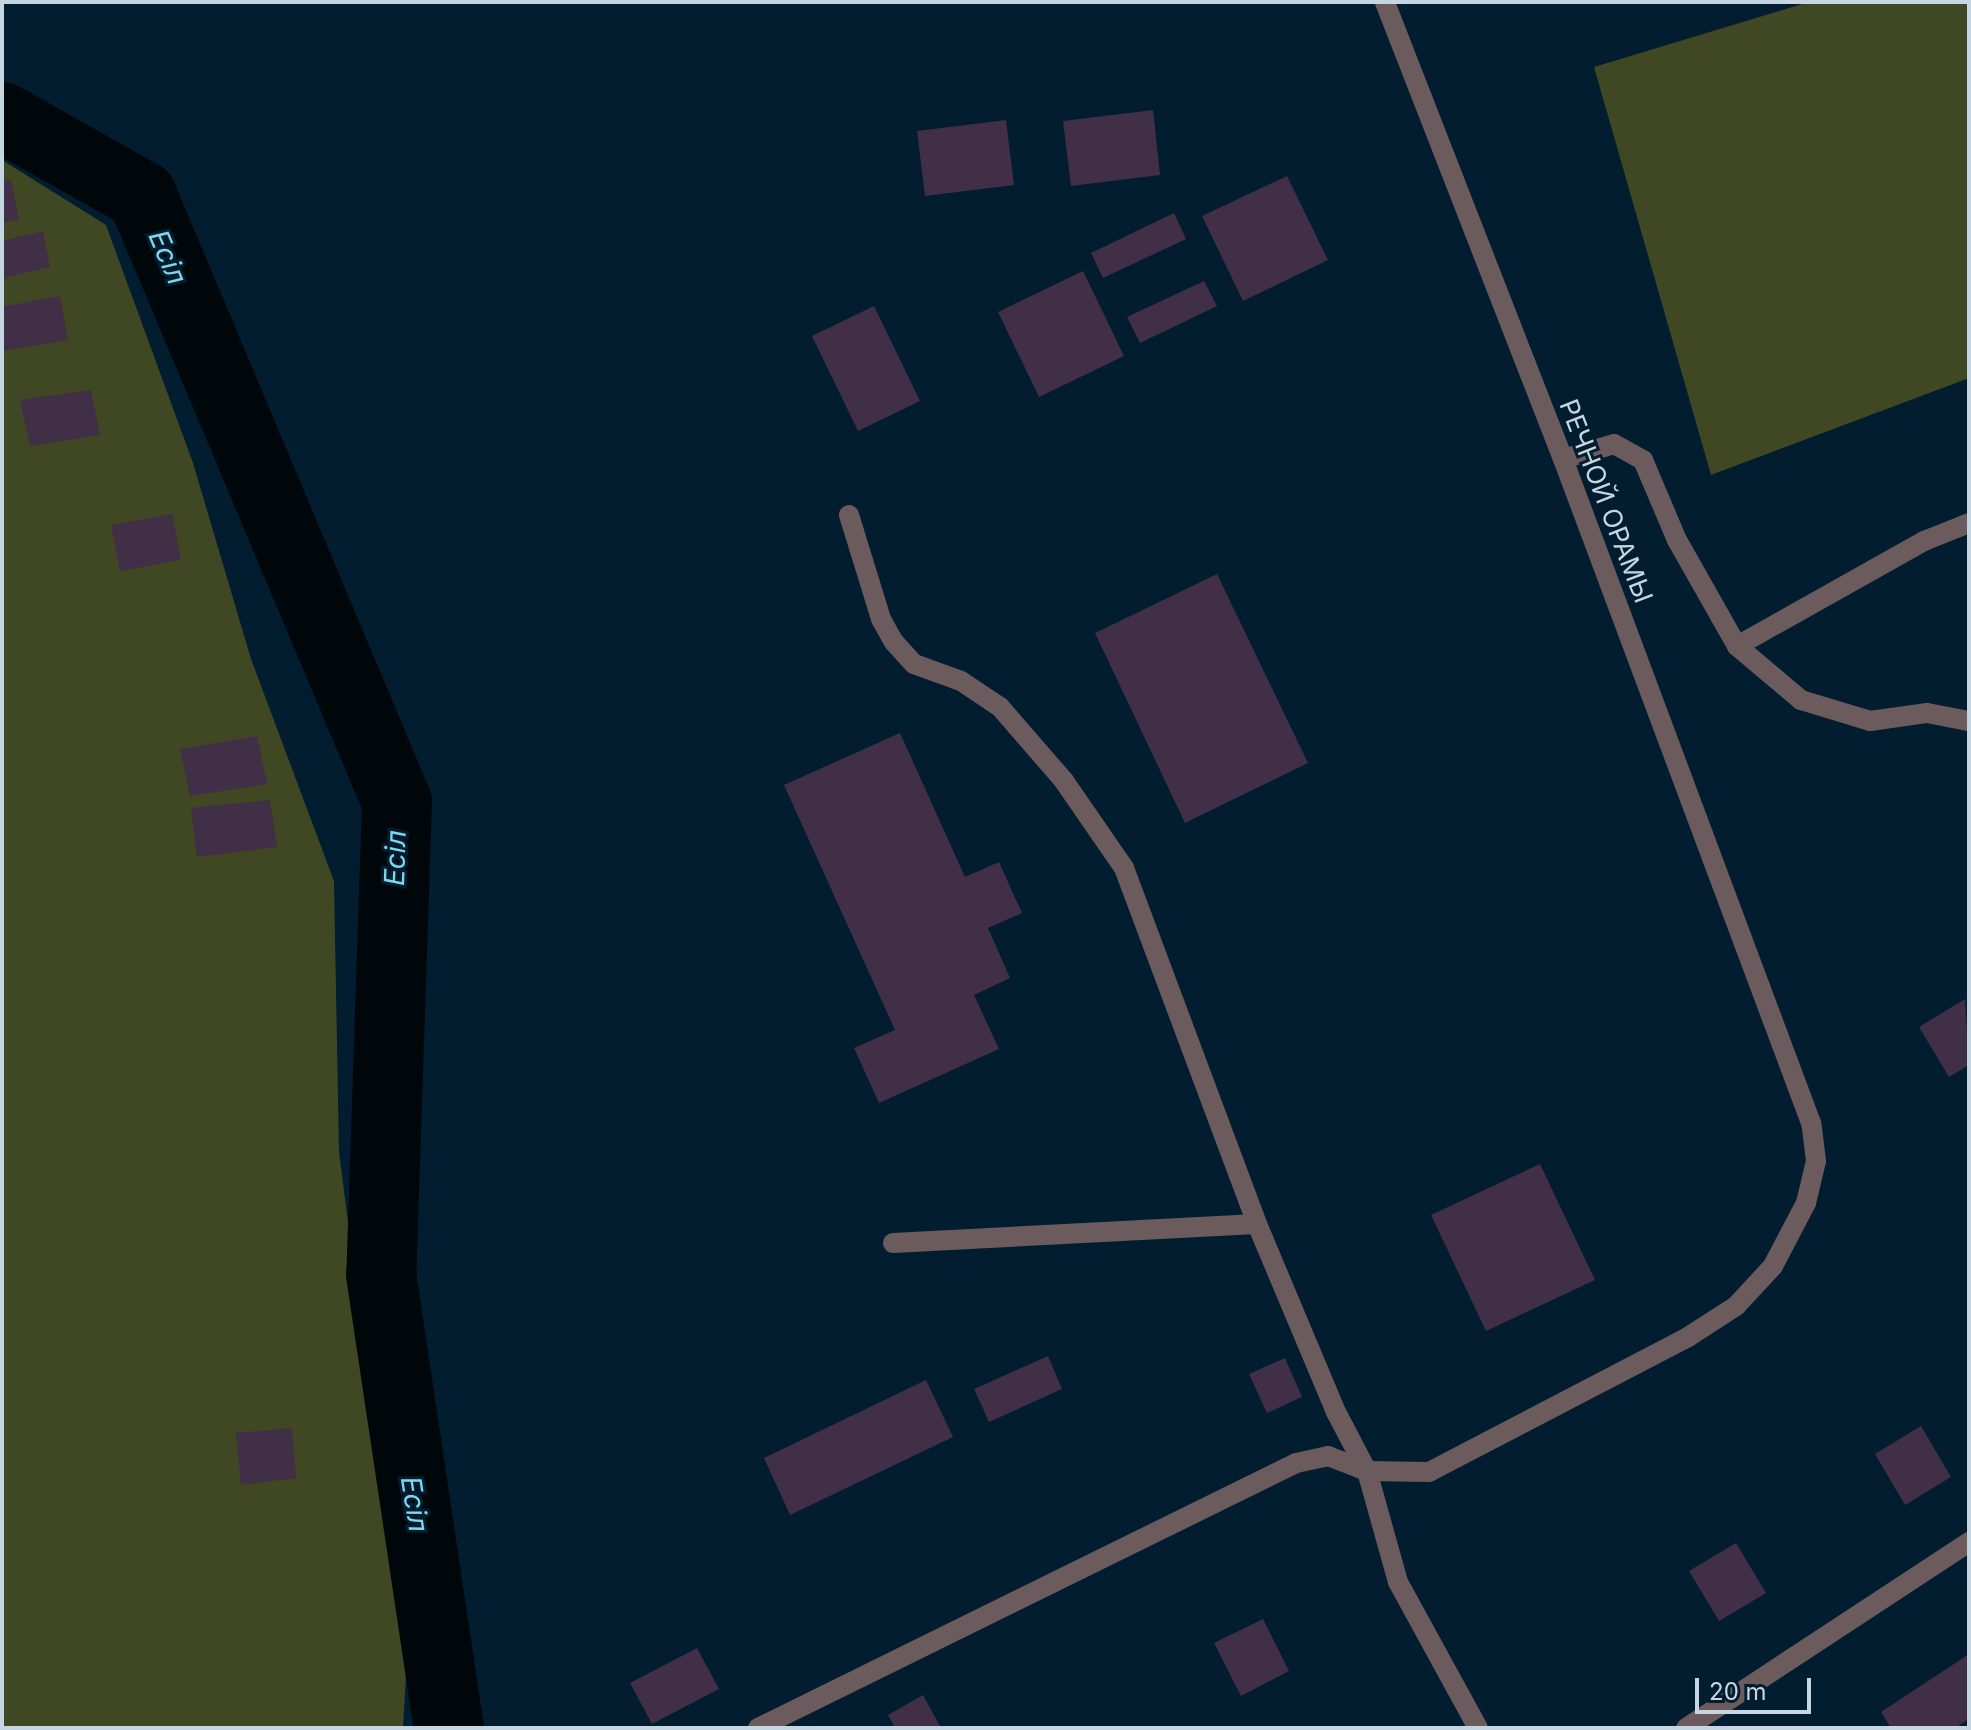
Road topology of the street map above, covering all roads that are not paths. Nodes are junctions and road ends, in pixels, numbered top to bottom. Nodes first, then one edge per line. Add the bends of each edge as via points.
1 (1385, 2) edge
2 (1563, 459) junction
3 (849, 515) dead end
4 (1969, 523) edge
5 (1737, 646) junction
6 (1969, 721) edge
7 (1257, 1224) junction
8 (893, 1243) dead end
9 (1367, 1471) junction
10 (1969, 1542) edge
11 (758, 1728) edge
12 (1478, 1728) edge
13 (1686, 1728) edge

1 - 2 street, РЕЧНОЙ ОРАМЫ
2 - 5 street via 1614,444 1643,460 1677,540
2 - 9 street, РЕЧНОЙ ОРАМЫ via 1775,1020 1811,1123 1816,1161 1806,1203 1773,1266 1736,1306 1688,1337 1429,1472
3 - 7 street via 881,619 894,642 914,664 961,681 1000,707 1064,781 1124,868
4 - 5 street via 1924,541
5 - 6 street via 1801,700 1870,721 1927,713
7 - 8 street
7 - 9 street via 1336,1412
9 - 11 street via 1328,1456 1296,1463
9 - 12 street via 1398,1582
10 - 13 street

